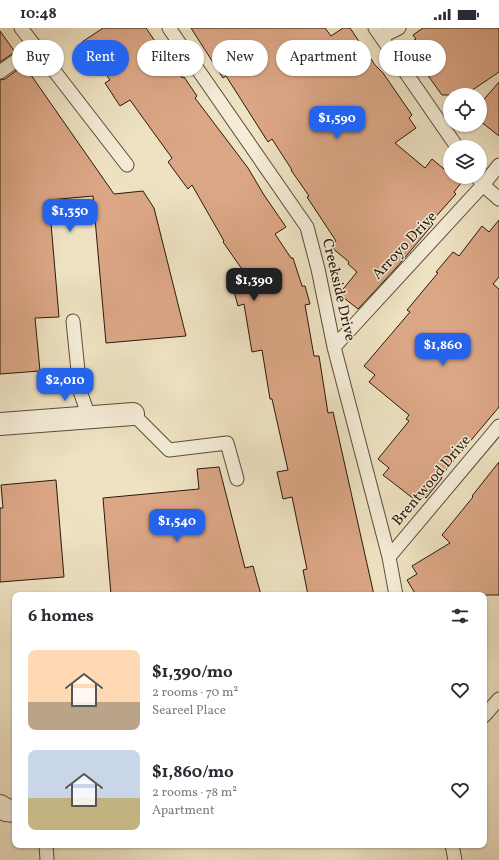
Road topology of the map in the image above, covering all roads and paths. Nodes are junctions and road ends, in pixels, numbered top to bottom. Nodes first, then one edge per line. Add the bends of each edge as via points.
1 (21, 28) edge
2 (169, 28) edge
3 (399, 28) edge
4 (378, 33) edge
5 (30, 40) edge
6 (12, 63) edge
7 (0, 72) edge
8 (58, 76) edge
9 (452, 140) edge
10 (127, 165) dead end
11 (499, 165) edge
12 (487, 175) edge
13 (477, 184) edge
14 (483, 184) edge
15 (499, 199) edge
16 (73, 321) dead end
17 (334, 347) junction
18 (132, 414) joint
19 (89, 417) junction
20 (0, 424) edge
21 (499, 426) edge
22 (237, 479) dead end
23 (389, 557) junction
24 (395, 592) edge
25 (499, 699) edge
26 (487, 713) edge
27 (0, 806) edge
28 (12, 811) edge
29 (46, 848) edge
30 (453, 848) edge
31 (46, 860) edge
32 (455, 860) edge

1 - 5 lane
2 - 17 lane, Creekside Drive via 307,227
3 - 4 lane
4 - 9 lane
6 - 7 lane
8 - 10 lane
11 - 12 lane, Arroyo Drive
13 - 17 lane, Arroyo Drive
14 - 15 lane
16 - 19 lane via 80,391
17 - 23 lane, Creekside Drive
18 - 19 street
18 - 22 lane via 169,450 227,443
19 - 20 street
21 - 23 lane, Brentwood Drive
23 - 24 lane, Creekside Drive
25 - 26 lane
27 - 28 street
29 - 31 lane
30 - 32 lane

